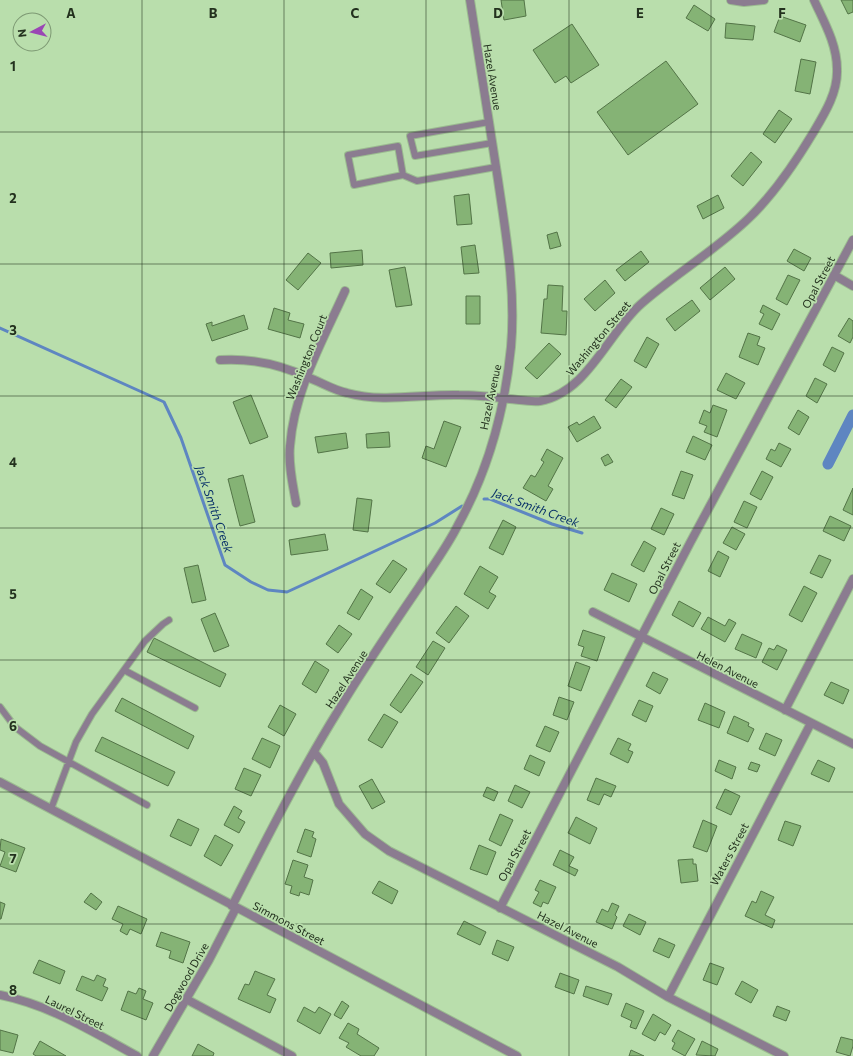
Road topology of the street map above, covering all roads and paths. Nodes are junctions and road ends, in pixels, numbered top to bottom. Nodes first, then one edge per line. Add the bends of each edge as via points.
1 (470, 0) edge
2 (732, 0) edge
3 (764, 0) edge
4 (814, 0) edge
5 (489, 122) junction
6 (492, 143) junction
7 (496, 167) junction
8 (403, 175) junction
9 (853, 240) edge
10 (834, 275) junction
11 (853, 286) edge
12 (345, 291) dead end
13 (220, 360) dead end
14 (307, 376) junction
15 (503, 398) junction
16 (296, 503) dead end
17 (853, 579) edge
18 (592, 612) dead end
19 (169, 620) dead end
20 (641, 637) junction
21 (124, 670) junction
22 (0, 707) edge
23 (195, 708) dead end
24 (785, 710) junction
25 (811, 723) junction
26 (853, 744) edge
27 (314, 752) junction
28 (69, 761) junction
29 (0, 782) edge
30 (147, 805) dead end
31 (51, 809) junction
32 (234, 907) junction
33 (500, 908) junction
34 (0, 995) edge
35 (668, 996) junction
36 (186, 999) junction
37 (137, 1056) edge
38 (153, 1056) edge
39 (292, 1056) edge
40 (517, 1056) edge
41 (784, 1056) edge

1 - 5 street, Hazel Avenue
2 - 3 street
4 - 15 street, Washington Street via 832,42 837,71 835,85 826,112 787,174 769,197 737,229 641,304 620,326 584,374 563,392 552,398 537,401
5 - 6 street, Hazel Avenue
5 - 6 lane via 410,136 414,156
6 - 7 street, Hazel Avenue
7 - 8 lane via 417,181
7 - 15 street, Hazel Avenue via 507,240 512,318 511,345
8 - 8 lane via 398,146 348,155 354,185
9 - 10 street, Opal Street
10 - 11 street
10 - 20 street, Opal Street
12 - 14 street, Washington Court
13 - 14 street, Washington Street via 268,363
14 - 15 street, Washington Street via 336,390 359,396 459,395
14 - 16 street, Washington Court via 298,402 290,446
15 - 27 street, Hazel Avenue via 492,442 476,488 458,526 337,712
17 - 24 street
18 - 20 street, Helen Avenue
19 - 21 lane via 145,641
20 - 24 street, Helen Avenue
20 - 33 street, Opal Street
21 - 23 lane
21 - 28 lane via 92,714 76,742
22 - 28 lane via 15,727 40,746
24 - 25 street, Helen Avenue
25 - 26 street, Helen Avenue
25 - 35 street, Waters Street
27 - 32 street, Hazel Avenue
27 - 33 street, Hazel Avenue via 323,763 340,804 365,834 389,851
28 - 30 lane
28 - 31 lane
29 - 31 street, Simmons Street
31 - 32 street, Simmons Street
32 - 36 street, Dogwood Drive via 209,960
32 - 40 street, Simmons Street
33 - 35 street, Hazel Avenue via 618,967
34 - 37 street, Laurel Street via 56,1012
35 - 41 street, Hazel Avenue
36 - 38 street, Dogwood Drive
36 - 39 street

